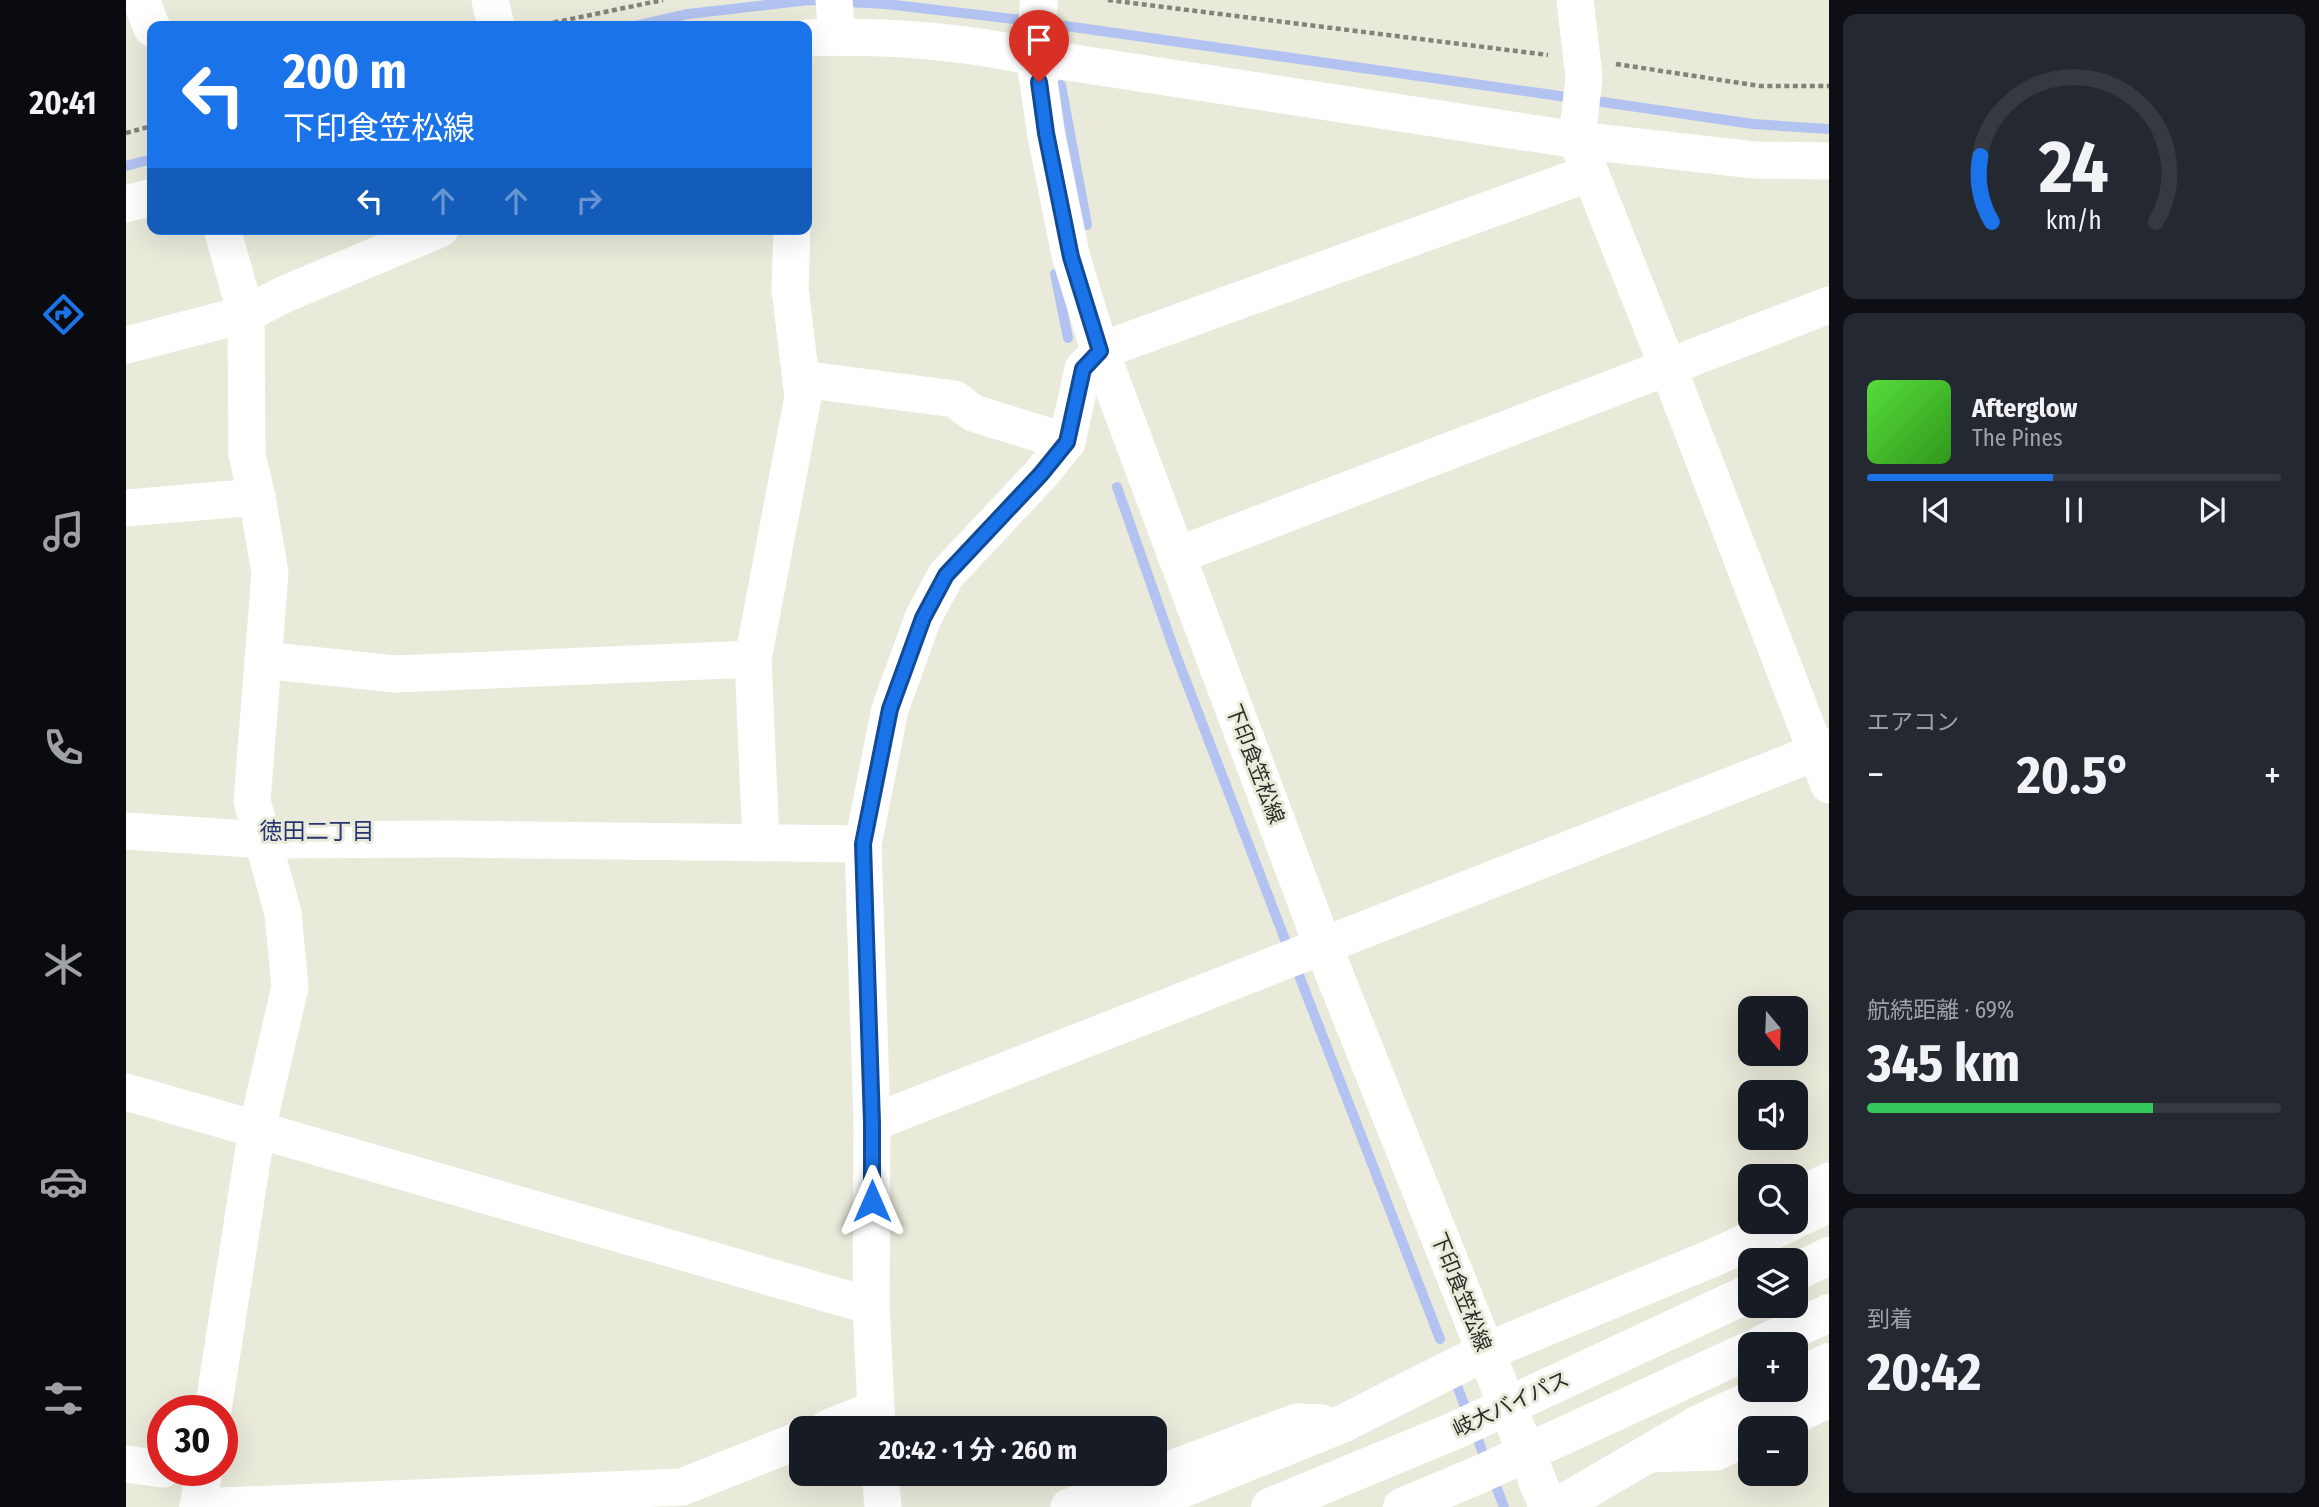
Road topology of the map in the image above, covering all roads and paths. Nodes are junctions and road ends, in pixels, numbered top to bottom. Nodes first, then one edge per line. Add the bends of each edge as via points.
1 (141, 0) edge
2 (490, 0) edge
3 (663, 0) edge
4 (1108, 0) edge
5 (1575, 0) edge
6 (1039, 1) edge
7 (149, 21) edge
8 (495, 21) edge
9 (561, 21) edge
10 (829, 25) edge
11 (1035, 49) junction
12 (1583, 68) junction
13 (1829, 86) edge
14 (147, 127) edge
15 (126, 133) edge
16 (1581, 146) junction
17 (1829, 161) edge
18 (147, 198) edge
19 (126, 204) edge
20 (224, 235) edge
21 (426, 235) edge
22 (792, 235) edge
23 (1829, 305) edge
24 (246, 314) junction
25 (126, 345) edge
26 (1100, 351) junction
27 (1668, 367) junction
28 (801, 379) junction
29 (1067, 442) junction
30 (257, 497) junction
31 (126, 508) edge
32 (1177, 556) junction
33 (753, 659) junction
34 (263, 660) junction
35 (1823, 749) edge
36 (1829, 785) edge
37 (126, 831) edge
38 (263, 840) junction
39 (761, 843) junction
40 (863, 844) junction
41 (1303, 954) junction
42 (126, 1092) edge
43 (872, 1123) junction
44 (257, 1129) junction
45 (1829, 1181) edge
46 (1808, 1192) edge
47 (1829, 1204) edge
48 (1808, 1213) edge
49 (1738, 1227) edge
50 (1763, 1234) edge
51 (1829, 1256) edge
52 (1808, 1266) edge
53 (1628, 1293) junction
54 (1738, 1299) edge
55 (871, 1306) junction
56 (1829, 1313) edge
57 (1788, 1332) edge
58 (1485, 1352) junction
59 (1738, 1356) edge
60 (1829, 1362) edge
61 (1808, 1372) edge
62 (215, 1395) edge
63 (1829, 1399) edge
64 (1746, 1402) edge
65 (877, 1416) edge
66 (1793, 1416) edge
67 (1342, 1424) junction
68 (1738, 1442) edge
69 (789, 1444) edge
70 (1648, 1454) junction
71 (126, 1464) edge
72 (147, 1467) edge
73 (195, 1486) edge
74 (881, 1486) edge
75 (883, 1507) edge
76 (1069, 1507) edge
77 (1137, 1507) edge
78 (1270, 1507) edge
79 (1402, 1507) edge
80 (1548, 1507) edge
81 (1557, 1507) edge

1 - 7 street
2 - 8 street
3 - 9 path
4 - 12 path
5 - 12 street
6 - 11 main road, 下印食笠松線
10 - 11 street via 912,39
11 - 16 street
11 - 26 main road, 下印食笠松線 via 1071,257
12 - 13 path via 1760,86
12 - 16 street
14 - 15 path
16 - 17 street via 1754,160
16 - 26 street
16 - 27 street
18 - 19 street
20 - 24 street
21 - 24 street
22 - 28 street via 790,289
23 - 27 street
24 - 25 street
24 - 30 street via 247,455
26 - 29 street via 1083,369
26 - 32 main road, 下印食笠松線
27 - 32 street
27 - 35 street
28 - 29 street via 955,399 973,413
28 - 33 street via 803,397
29 - 40 street via 946,575 923,618 890,709
30 - 31 street
30 - 34 street via 270,573
32 - 41 main road, 下印食笠松線
33 - 34 street via 395,674
33 - 39 street
34 - 38 street via 252,801
35 - 36 street
35 - 41 street
37 - 38 street
38 - 39 street
38 - 44 street via 283,913 290,987
39 - 40 street
40 - 43 street
41 - 43 street
41 - 58 main road, 下印食笠松線
42 - 44 street
43 - 55 street
44 - 55 street
44 - 62 street
45 - 46 street
47 - 48 main road
49 - 53 street via 1636,1280
50 - 53 main road
51 - 52 main road
53 - 58 main road
54 - 78 main road, 岐大バイパス via 1456,1430
55 - 65 street
56 - 57 main road
58 - 67 main road
58 - 80 main road, 下印食笠松線
59 - 79 main road
60 - 61 main road
63 - 66 street
64 - 70 main road
67 - 76 street via 1297,1422
67 - 77 main road
68 - 70 street via 1716,1452
69 - 73 street via 682,1487
70 - 81 main road
71 - 72 street
74 - 75 street

